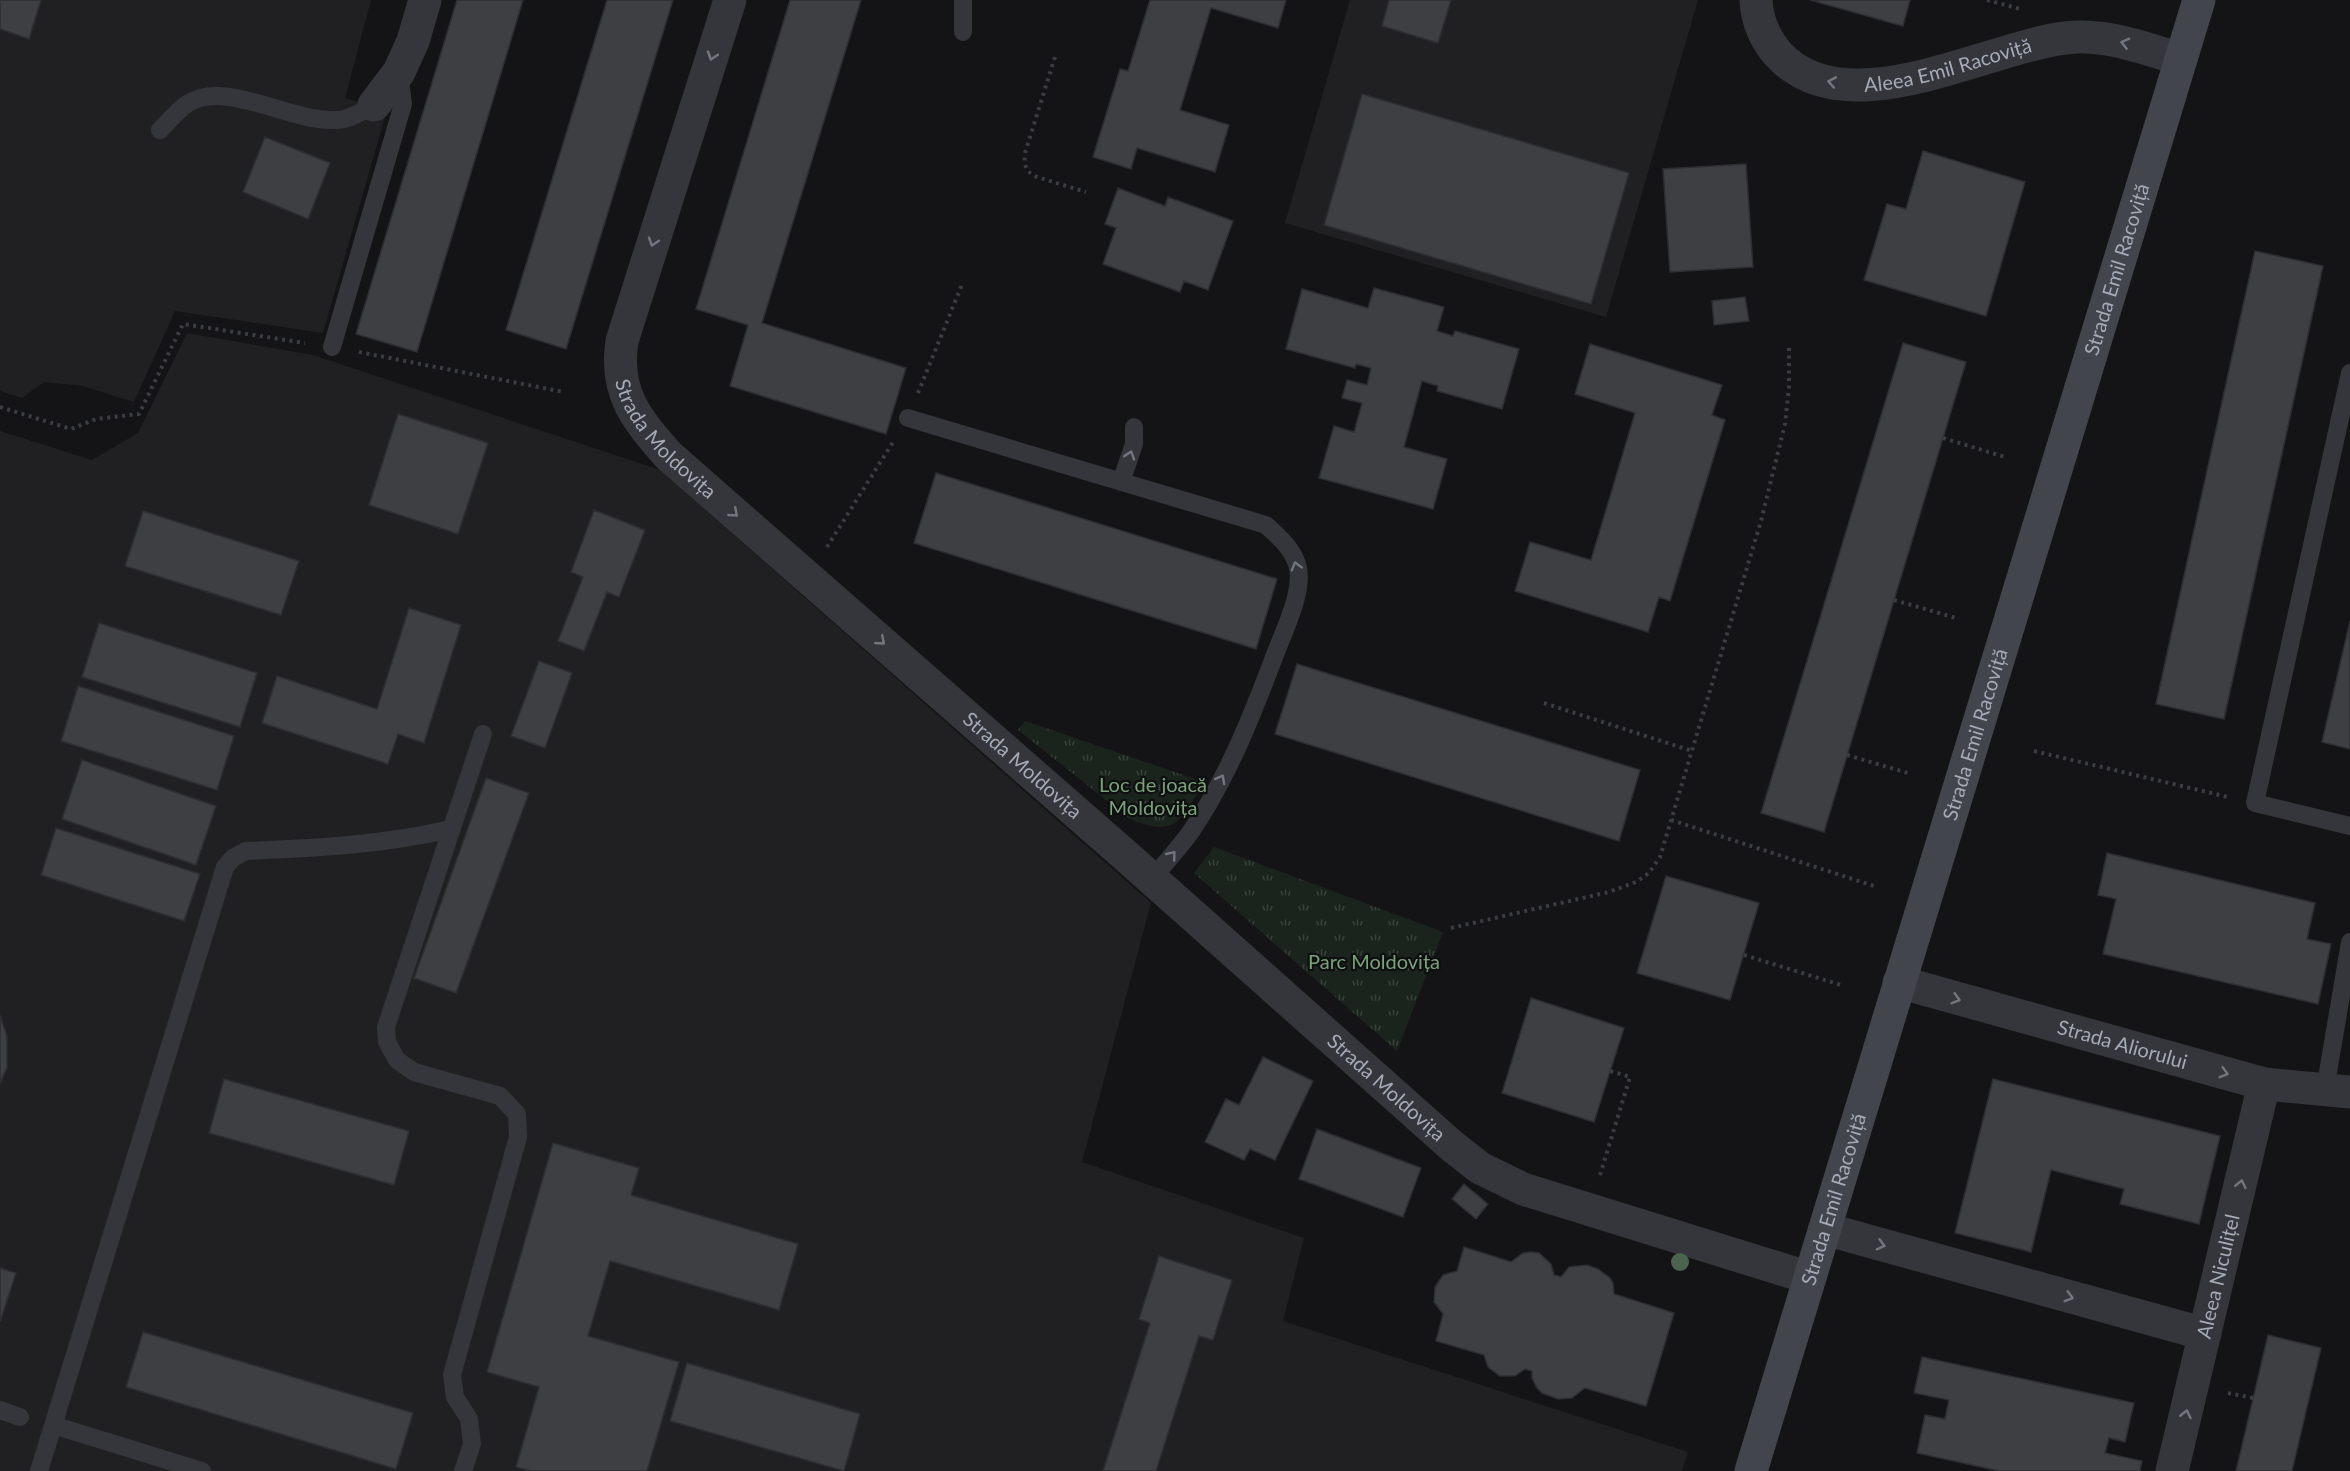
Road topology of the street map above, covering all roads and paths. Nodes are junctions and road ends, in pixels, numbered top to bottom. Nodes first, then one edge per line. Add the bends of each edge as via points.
1 (425, 0) edge
2 (730, 0) edge
3 (963, 0) edge
4 (1756, 0) edge
5 (2199, 0) edge
6 (963, 32) dead end
7 (1055, 57) dead end
8 (2181, 59) junction
9 (399, 72) junction
10 (374, 105) joint
11 (160, 130) dead end
12 (1086, 192) dead end
13 (332, 347) junction
14 (1789, 347) dead end
15 (2350, 374) edge
16 (564, 392) dead end
17 (0, 407) edge
18 (908, 418) dead end
19 (1134, 427) dead end
20 (1943, 438) dead end
21 (2005, 457) dead end
22 (1121, 482) junction
23 (1894, 600) dead end
24 (1956, 618) dead end
25 (1544, 703) dead end
26 (483, 734) dead end
27 (1692, 751) junction
28 (2034, 751) dead end
29 (1847, 755) dead end
30 (1908, 773) dead end
31 (2255, 803) junction
32 (1671, 820) junction
33 (2350, 826) edge
34 (451, 829) junction
35 (1152, 879) junction
36 (1874, 886) dead end
37 (1450, 928) dead end
38 (2350, 942) edge
39 (1744, 955) dead end
40 (1899, 982) junction
41 (1844, 986) dead end
42 (1610, 1071) dead end
43 (2264, 1084) junction
44 (2338, 1091) edge
45 (1589, 1210) junction
46 (1825, 1229) junction
47 (1810, 1278) junction
48 (2205, 1334) junction
49 (0, 1410) edge
50 (20, 1417) dead end
51 (53, 1425) junction
52 (39, 1471) edge
53 (202, 1471) edge
54 (463, 1471) edge
55 (1751, 1471) edge
56 (2172, 1471) edge

1 - 9 street
2 -> 35 street, Strada Moldovița via 622,341 621,382 628,403 669,456
3 - 6 lane
8 -> 4 street, Aleea Emil Racoviță via 2086,36 2063,38 1904,79 1854,86 1830,83 1791,66 1773,48 1758,19
5 - 8 street, Strada Emil Racoviță
7 - 12 path via 1024,164 1034,176
8 - 40 street, Strada Emil Racoviță
9 - 10 street
9 - 13 lane via 403,104
10 - 11 lane via 331,120 223,96 202,98 187,104
13 - 16 path
13 - 17 path via 183,324 139,414 96,419 71,429
14 - 27 path via 1785,424 1761,521
15 - 31 lane
18 - 22 lane
22 -> 19 lane via 1134,444
20 - 21 path
35 -> 22 lane via 1192,830 1250,723 1299,584 1297,564 1289,549 1266,525
23 - 24 path
25 - 27 path
26 - 34 lane
27 - 32 path
28 - 31 path
29 - 30 path
31 - 33 lane
32 - 36 path
32 - 37 path via 1660,857 1649,873 1635,882 1609,892
34 - 51 lane via 373,843 246,851 225,867
34 - 54 lane via 386,1027 387,1042 397,1060 414,1072 500,1096 517,1114 518,1137 452,1375 455,1397 469,1419 472,1444
35 - 45 street, Strada Moldovița via 1462,1155 1523,1190
38 - 44 lane
39 - 41 path
40 -> 43 street, Strada Aliorului
40 - 46 street, Strada Emil Racoviță
42 - 45 path via 1630,1077
43 - 44 street, Strada Aliorului
48 -> 43 street, Aleea Niculițel
45 - 47 street, Strada Moldovița
46 - 47 street, Strada Emil Racoviță
46 -> 48 street
47 - 55 street, Strada Emil Racoviță
56 -> 48 street, Aleea Niculițel
49 - 50 lane
51 - 52 lane
51 - 53 lane

